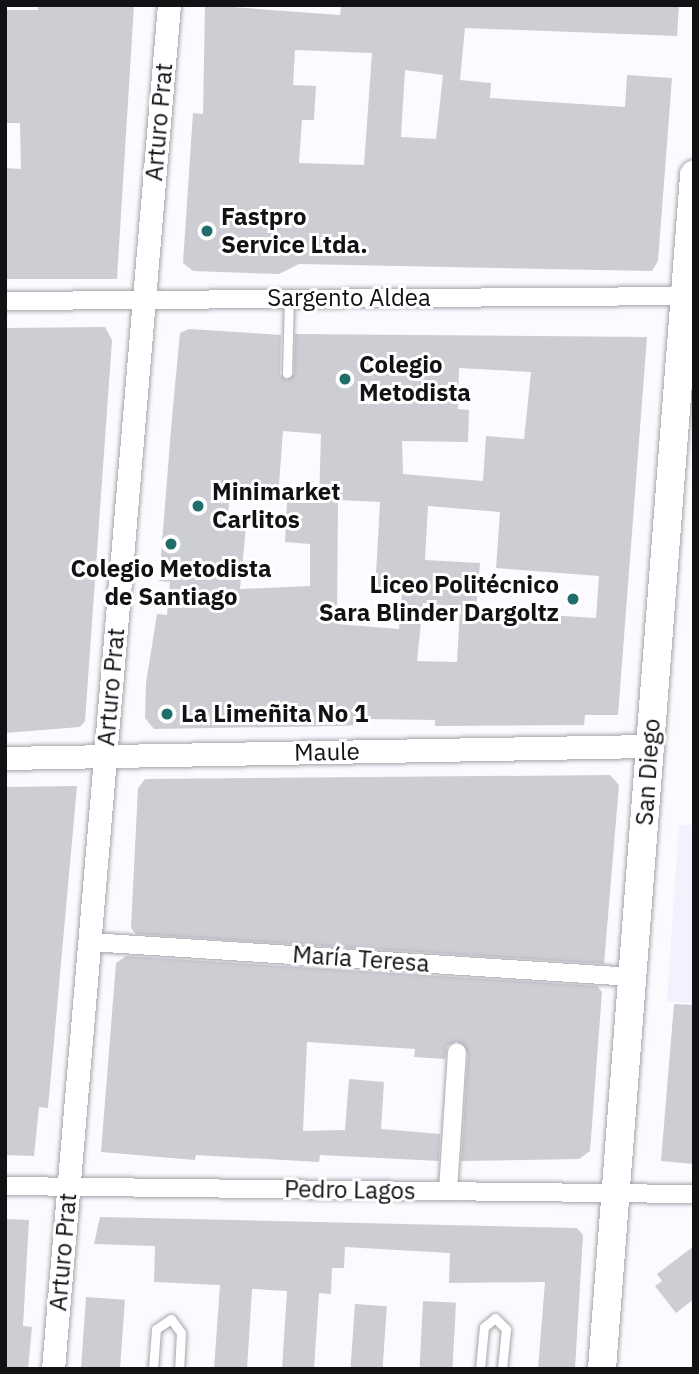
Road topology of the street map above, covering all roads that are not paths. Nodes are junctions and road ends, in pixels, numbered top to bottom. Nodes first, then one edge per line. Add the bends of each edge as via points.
1 (169, 5) edge
2 (694, 175) edge
3 (689, 296) edge
4 (289, 298) junction
5 (144, 299) junction
6 (5, 301) edge
7 (287, 373) dead end
8 (650, 746) junction
9 (106, 756) junction
10 (5, 758) edge
11 (90, 942) junction
12 (632, 977) junction
13 (457, 1052) dead end
14 (5, 1186) edge
15 (69, 1187) junction
16 (448, 1191) junction
17 (615, 1194) junction
18 (694, 1194) edge
19 (53, 1369) edge
20 (153, 1369) edge
21 (179, 1369) edge
22 (480, 1369) edge
23 (502, 1369) edge
24 (602, 1369) edge

1 - 5 street, Arturo Prat
2 - 3 main road, San Diego
3 - 4 street, Sargento Aldea
3 - 8 main road, San Diego
4 - 5 street, Sargento Aldea
4 - 7 lane
5 - 6 street, Sargento Aldea
5 - 9 street, Arturo Prat
8 - 9 street, Maule
8 - 12 main road, San Diego
9 - 10 street, Maule
9 - 11 street, Arturo Prat
11 - 12 street, María Teresa
11 - 15 street, Arturo Prat
12 - 17 main road, San Diego
13 - 16 street
14 - 15 street, Pedro Lagos
15 - 16 street, Pedro Lagos
15 - 19 street, Arturo Prat
16 - 17 street, Pedro Lagos
17 - 18 street, Pedro Lagos
17 - 24 main road, San Diego
20 - 21 lane via 156,1329 171,1319 181,1333
22 - 23 lane via 484,1327 495,1318 506,1329

